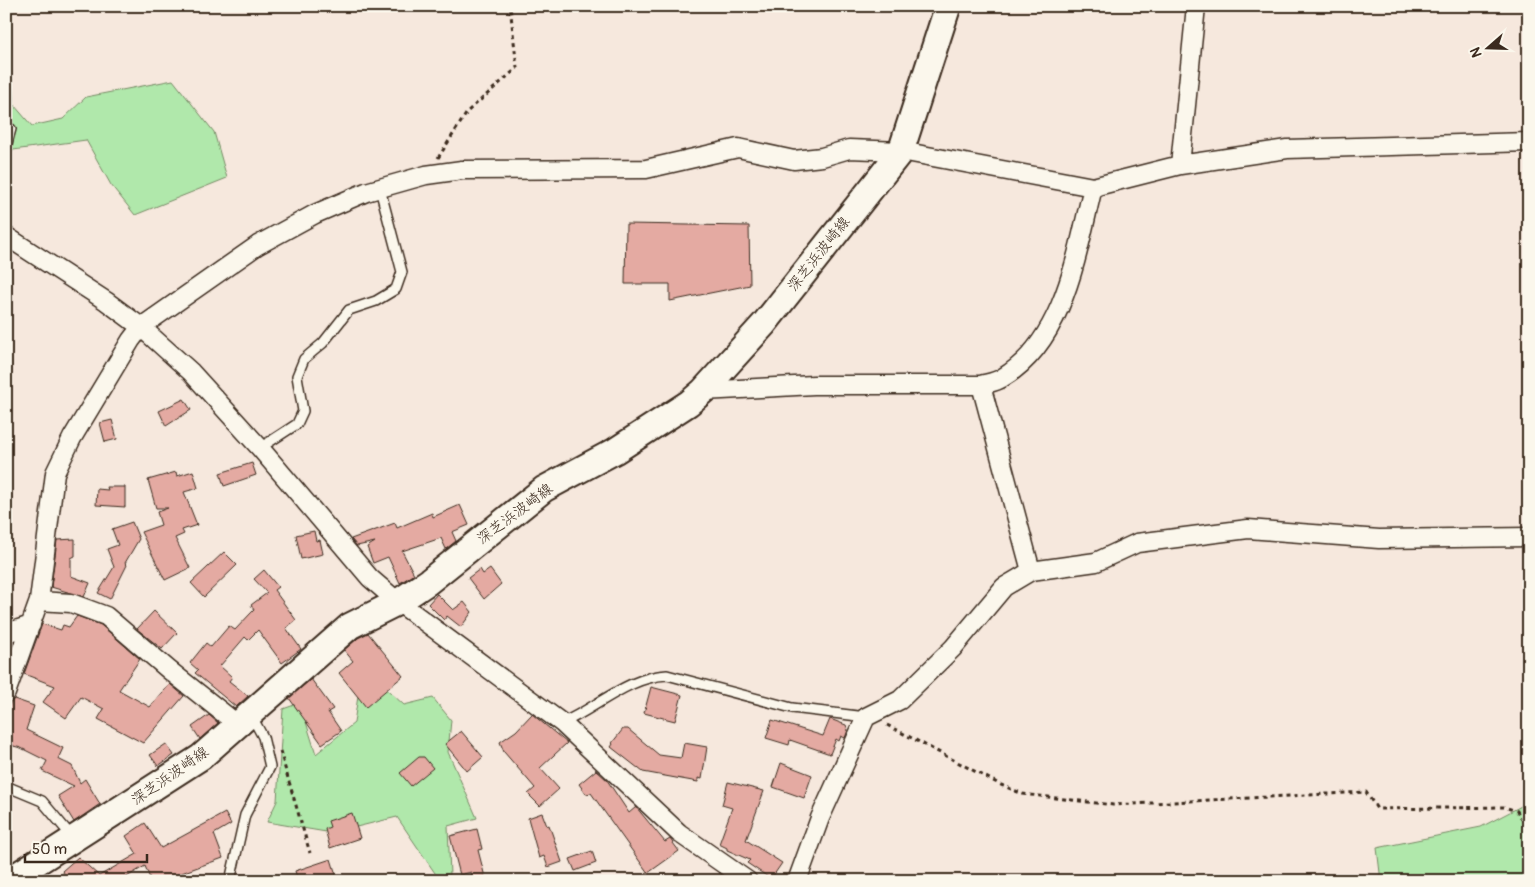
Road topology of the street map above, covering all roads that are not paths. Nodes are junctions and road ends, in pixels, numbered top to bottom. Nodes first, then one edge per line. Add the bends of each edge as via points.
1 (948, 6) edge
2 (1196, 6) edge
3 (11, 129) dead end
4 (1529, 142) edge
5 (6, 147) edge
6 (901, 151) junction
7 (1180, 165) junction
8 (1093, 187) junction
9 (380, 188) junction
10 (6, 236) edge
11 (141, 327) junction
12 (981, 385) junction
13 (703, 391) junction
14 (260, 448) junction
15 (1529, 538) edge
16 (1031, 571) junction
17 (39, 601) junction
18 (398, 602) junction
19 (30, 625) junction
20 (6, 633) edge
21 (6, 693) edge
22 (868, 716) junction
23 (243, 718) junction
24 (562, 723) junction
25 (6, 786) edge
26 (74, 840) junction
27 (728, 875) edge
28 (8, 881) edge
29 (230, 881) edge
30 (748, 881) edge
31 (797, 881) edge

1 - 6 main road, 深芝浜波崎線
2 - 7 street
3 - 5 lane
4 - 7 street via 1287,148
6 - 8 street
6 - 9 street via 848,149 822,157 794,160 738,148 646,169 462,170 426,175
6 - 13 main road, 深芝浜波崎線 via 764,324
7 - 8 street
8 - 12 street via 1069,278 1051,324 1037,347 1019,366 1001,379
9 - 11 street via 315,214 258,245
9 - 14 lane via 402,272 396,289 376,301 350,310 323,344 304,359 297,376 303,411 298,424
10 - 11 street
11 - 14 street via 191,372
11 - 17 street via 94,400 55,474
12 - 13 street via 814,384
12 - 16 street
13 - 18 main road, 深芝浜波崎線 via 689,404 615,451 544,489 428,582
14 - 18 street via 370,578
15 - 16 street via 1379,538 1248,530 1137,543 1096,562
16 - 22 street via 1004,587 954,648 900,700
17 - 19 street
17 - 23 street via 71,603 106,616 168,670
18 - 23 main road, 深芝浜波崎線 via 350,626
18 - 24 street
19 - 20 street
19 - 21 street
22 - 24 lane via 792,708 667,675 656,675 617,691
22 - 31 street via 820,818
23 - 26 main road, 深芝浜波崎線 via 201,757
23 - 29 lane via 263,737 270,767 245,815
24 - 27 street
25 - 26 lane via 42,800
26 - 28 main road, 深芝浜波崎線
27 - 30 street

